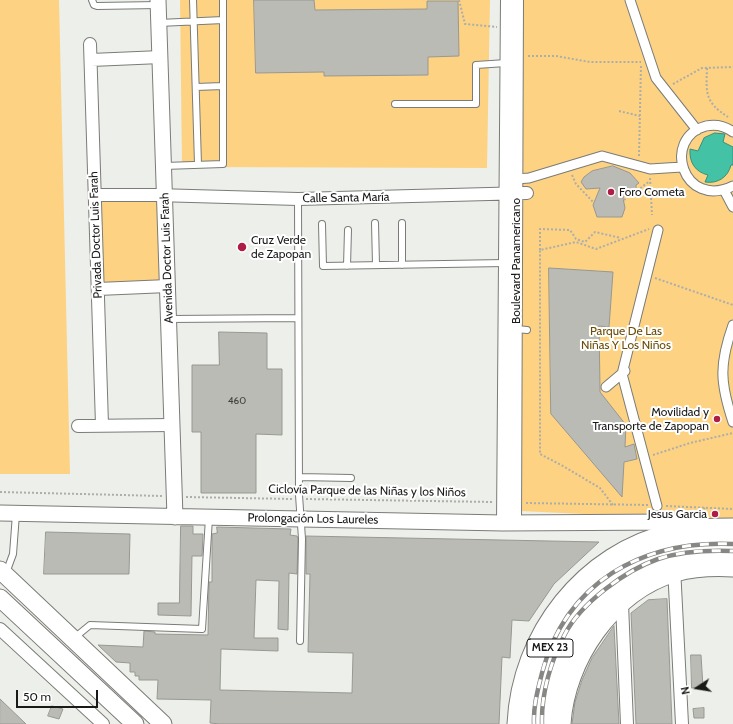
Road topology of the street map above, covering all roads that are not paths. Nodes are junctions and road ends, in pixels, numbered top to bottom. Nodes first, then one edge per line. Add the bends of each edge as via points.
1 (92, 0) edge
2 (193, 0) edge
3 (223, 0) edge
4 (507, 0) edge
5 (517, 0) edge
6 (630, 0) edge
7 (158, 2) edge
8 (223, 20) junction
9 (194, 21) junction
10 (159, 23) junction
11 (90, 44) dead end
12 (160, 57) junction
13 (91, 60) junction
14 (506, 63) junction
15 (223, 86) junction
16 (196, 87) junction
17 (395, 104) dead end
18 (697, 130) junction
19 (733, 132) edge
20 (198, 164) junction
21 (164, 166) junction
22 (682, 167) junction
23 (516, 179) junction
24 (729, 188) edge
25 (516, 193) junction
26 (95, 195) junction
27 (165, 196) junction
28 (298, 199) junction
29 (733, 206) edge
30 (375, 223) dead end
31 (402, 223) dead end
32 (322, 224) dead end
33 (348, 230) dead end
34 (658, 230) road end
35 (505, 263) junction
36 (376, 265) junction
37 (402, 265) junction
38 (347, 266) junction
39 (168, 286) junction
40 (98, 289) junction
41 (298, 318) junction
42 (169, 320) junction
43 (733, 324) edge
44 (625, 371) junction
45 (606, 387) dead end
46 (733, 422) edge
47 (102, 425) junction
48 (172, 425) junction
49 (78, 426) dead end
50 (299, 477) junction
51 (351, 478) dead end
52 (509, 502) junction
53 (657, 506) road end
54 (0, 513) edge
55 (16, 514) junction
56 (175, 516) junction
57 (209, 517) junction
58 (300, 519) junction
59 (509, 523) junction
60 (626, 524) junction
61 (704, 527) junction
62 (733, 527) edge
63 (733, 541) edge
64 (630, 547) junction
65 (733, 558) edge
66 (674, 568) junction
67 (733, 568) edge
68 (2, 574) edge
69 (0, 598) edge
70 (622, 604) junction
71 (0, 629) edge
72 (71, 637) junction
73 (300, 641) dead end
74 (91, 683) junction
75 (76, 699) junction
76 (103, 724) edge
77 (135, 724) edge
78 (163, 724) edge
79 (516, 724) edge
80 (531, 724) edge
81 (547, 724) edge
82 (562, 724) edge
83 (627, 724) edge
84 (682, 724) edge

1 - 7 lane via 97,6
2 - 9 lane
3 - 8 lane
4 - 14 street, Boulevard Panamericano
5 - 23 street, Boulevard Panamericano
6 - 18 street via 656,78
7 - 10 street, Avenida Doctor Luis Farah
8 - 9 lane
8 - 15 lane
9 - 10 lane
9 - 16 lane
10 - 12 street, Avenida Doctor Luis Farah
11 - 13 street, Privada Doctor Luis Farah
12 - 13 street
12 - 21 street, Avenida Doctor Luis Farah
13 - 26 street, Privada Doctor Luis Farah
14 - 17 lane via 476,65 476,104
14 - 25 street, Boulevard Panamericano
15 - 16 lane
15 - 20 lane via 223,164
16 - 20 lane
18 - 19 street via 715,125
18 - 22 street via 684,146
20 - 21 lane
21 - 27 street, Avenida Doctor Luis Farah
22 - 23 street via 650,169 602,156 529,178
22 - 24 street via 689,180 697,187 711,192
23 - 25 street, Boulevard Panamericano
24 - 29 street
25 - 28 street, Calle Santa María
25 - 35 street, Boulevard Panamericano
25 - 52 street, Boulevard Panamericano via 521,330
26 - 27 street, Calle Santa María
26 - 40 street, Privada Doctor Luis Farah
27 - 28 street, Calle Santa María
27 - 39 street, Avenida Doctor Luis Farah
28 - 41 lane
30 - 36 lane
31 - 37 lane
32 - 38 lane via 323,266
33 - 38 lane
34 - 44 street
35 - 37 lane
35 - 52 street, Boulevard Panamericano
36 - 37 lane
36 - 38 lane
39 - 40 street
39 - 42 street, Avenida Doctor Luis Farah
40 - 47 street, Privada Doctor Luis Farah
41 - 42 lane
41 - 50 lane
42 - 48 street, Avenida Doctor Luis Farah
43 - 46 street via 722,368 724,397
44 - 45 street
44 - 53 street via 643,458
47 - 48 street
47 - 49 street
48 - 56 street, Avenida Doctor Luis Farah
50 - 51 lane
50 - 58 lane
52 - 59 street, Boulevard Panamericano
54 - 55 street, Prolongación Los Laureles
55 - 56 street, Prolongación Los Laureles
55 - 68 lane via 13,554
56 - 57 street, Prolongación Los Laureles
57 - 58 street, Prolongación Los Laureles
57 - 72 lane via 202,629 90,625
58 - 59 street, Prolongación Los Laureles
58 - 73 lane
59 - 60 street, Prolongación Los Laureles
60 - 61 street, Prolongación Los Laureles via 674,522
60 - 64 street via 633,533
61 - 62 main road
61 - 64 main road via 672,532
63 - 80 main road, MEX 23 via 705,541 662,550 635,560 598,587 569,616 546,656 535,690
64 - 79 main road via 601,564 571,591 549,621 526,668
65 - 66 main road, MEX 23 via 698,558
66 - 67 main road
66 - 70 main road
66 - 81 main road, MEX 23 via 655,571 621,589 582,626 560,666 549,701
66 - 84 street
68 - 72 main road
69 - 74 main road
70 - 82 main road via 594,635 580,658 568,689
70 - 83 street
71 - 75 street
72 - 78 main road
74 - 75 street
74 - 77 main road
75 - 76 street

